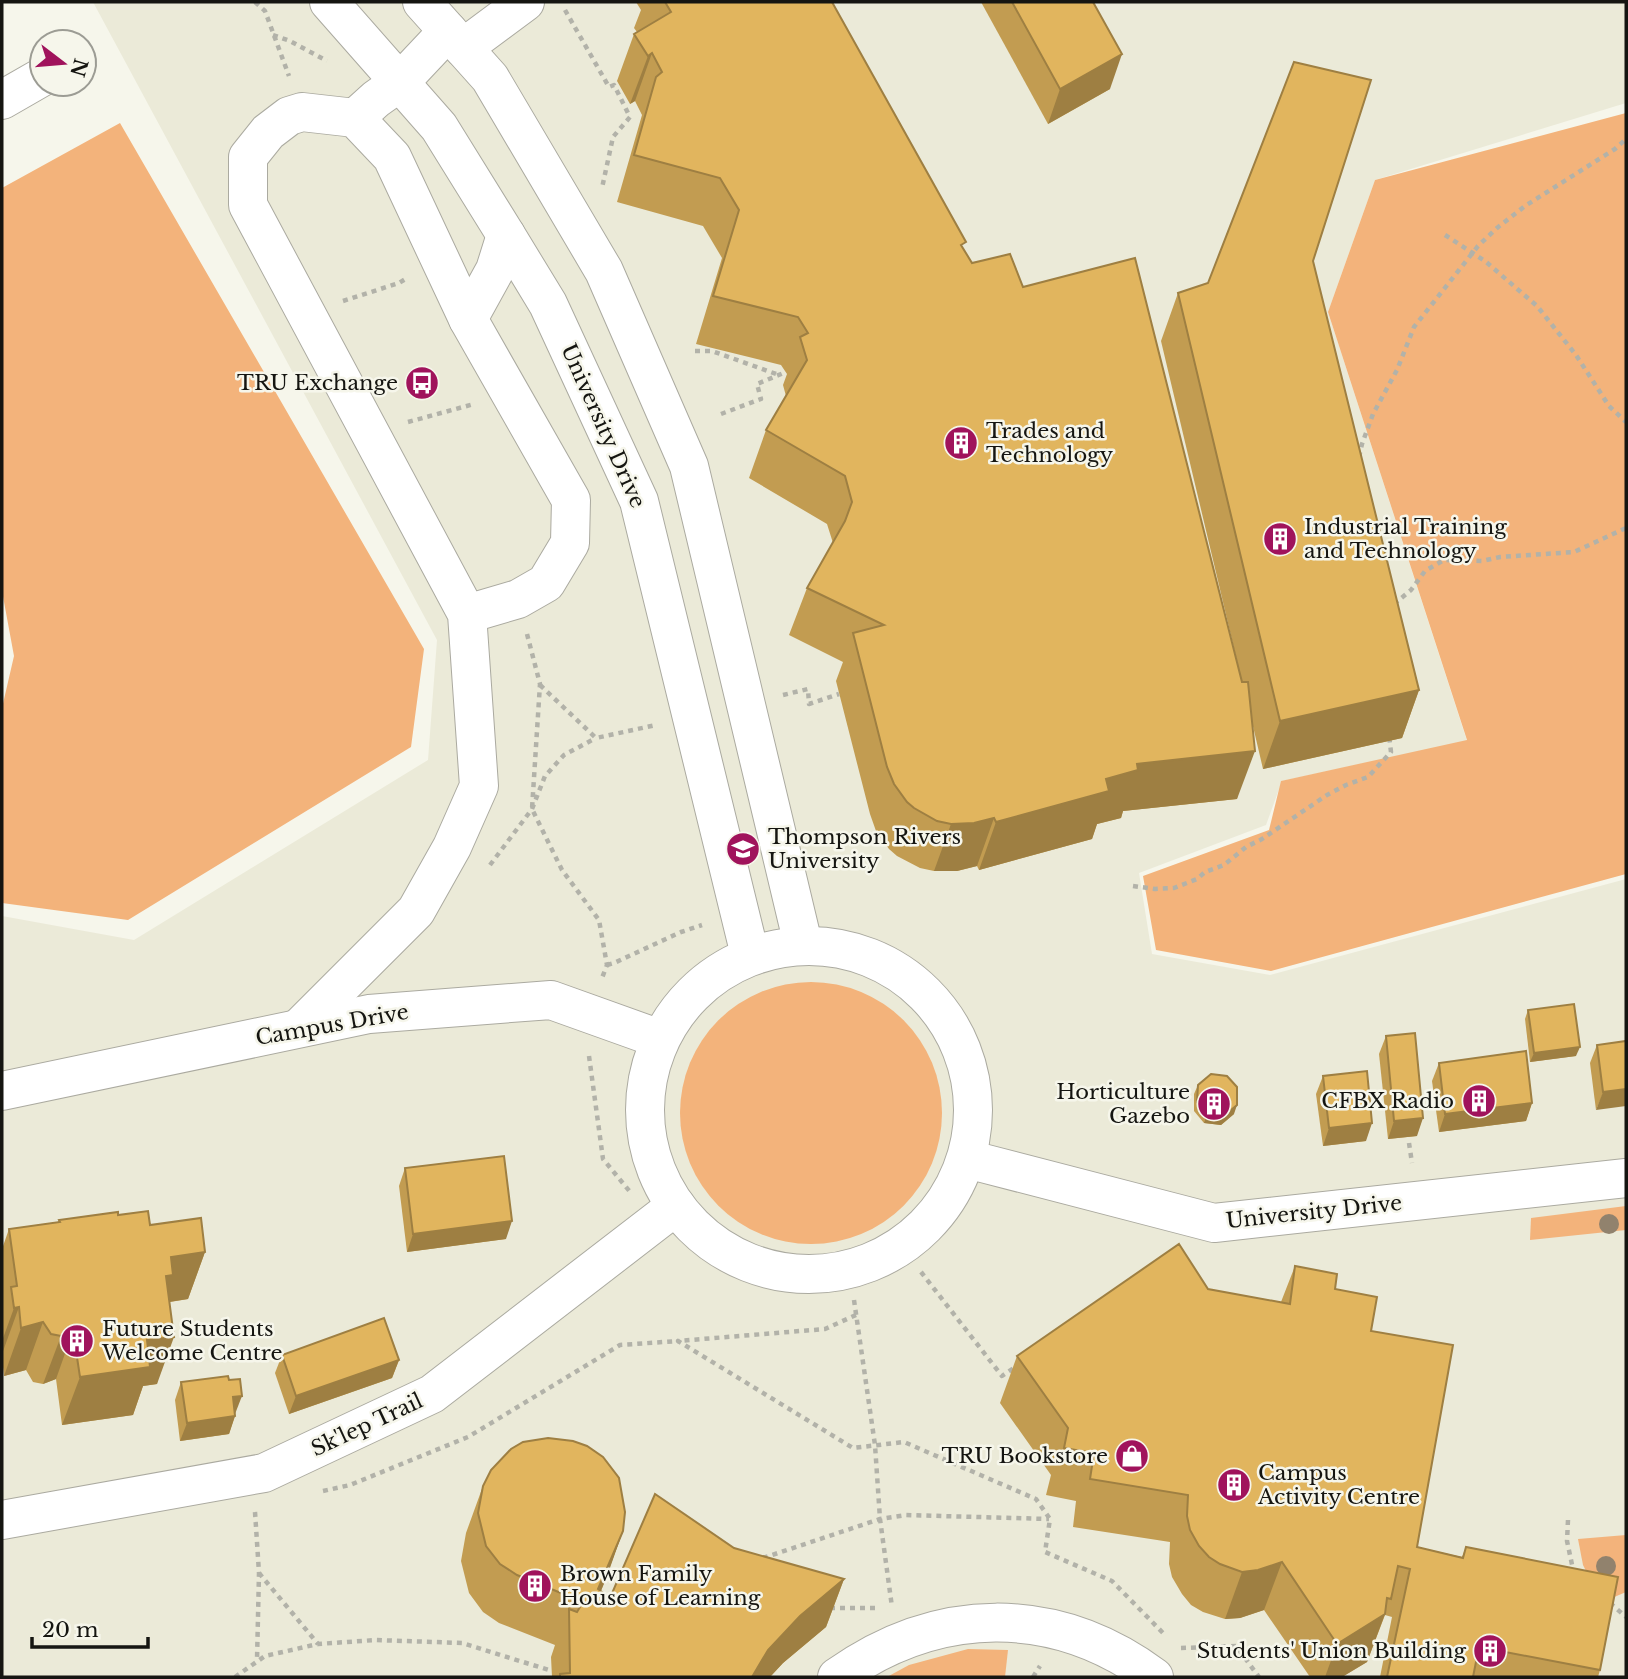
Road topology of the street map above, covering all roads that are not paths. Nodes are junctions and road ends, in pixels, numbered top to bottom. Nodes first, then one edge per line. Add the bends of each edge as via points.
1 (329, 2) edge
2 (422, 2) edge
3 (525, 2) edge
4 (456, 40) junction
5 (400, 82) junction
6 (28, 86) edge
7 (2, 100) edge
8 (355, 118) junction
9 (506, 235) junction
10 (468, 319) junction
11 (467, 614) junction
12 (803, 944) junction
13 (750, 955) junction
14 (299, 1028) junction
15 (660, 1039) junction
16 (2, 1091) edge
17 (967, 1158) junction
18 (1626, 1178) edge
19 (676, 1206) junction
20 (2, 1520) edge
21 (837, 1677) edge
22 (1154, 1677) edge

1 - 5 street, University Drive
2 - 4 street
3 - 4 street
4 - 5 street
4 - 12 street via 490,78 604,271 689,466
5 - 8 street
5 - 9 street, University Drive via 439,127
6 - 7 street
8 - 10 street via 392,157
8 - 11 street via 302,112 268,132 248,157 247,205
9 - 10 street via 495,270
9 - 13 street, University Drive via 548,304 639,501
10 - 11 street via 571,500 570,543 546,583 518,599
11 - 14 street via 479,786 416,911
12 - 13 street
12 - 17 street via 856,951 903,973 941,1009 966,1055 975,1107
13 - 15 street via 714,976 683,1004
14 - 15 street, Campus Drive via 369,1014 551,1000
14 - 16 street, Campus Drive
15 - 19 street via 647,1081 646,1125 655,1168
17 - 18 street, University Drive via 1214,1223
17 - 19 street via 944,1205 908,1243 862,1266 810,1275 759,1267 712,1243
19 - 20 street, Sk'lep Trail via 432,1394 264,1473
21 - 22 street via 866,1657 928,1631 995,1622 1062,1631 1124,1657

